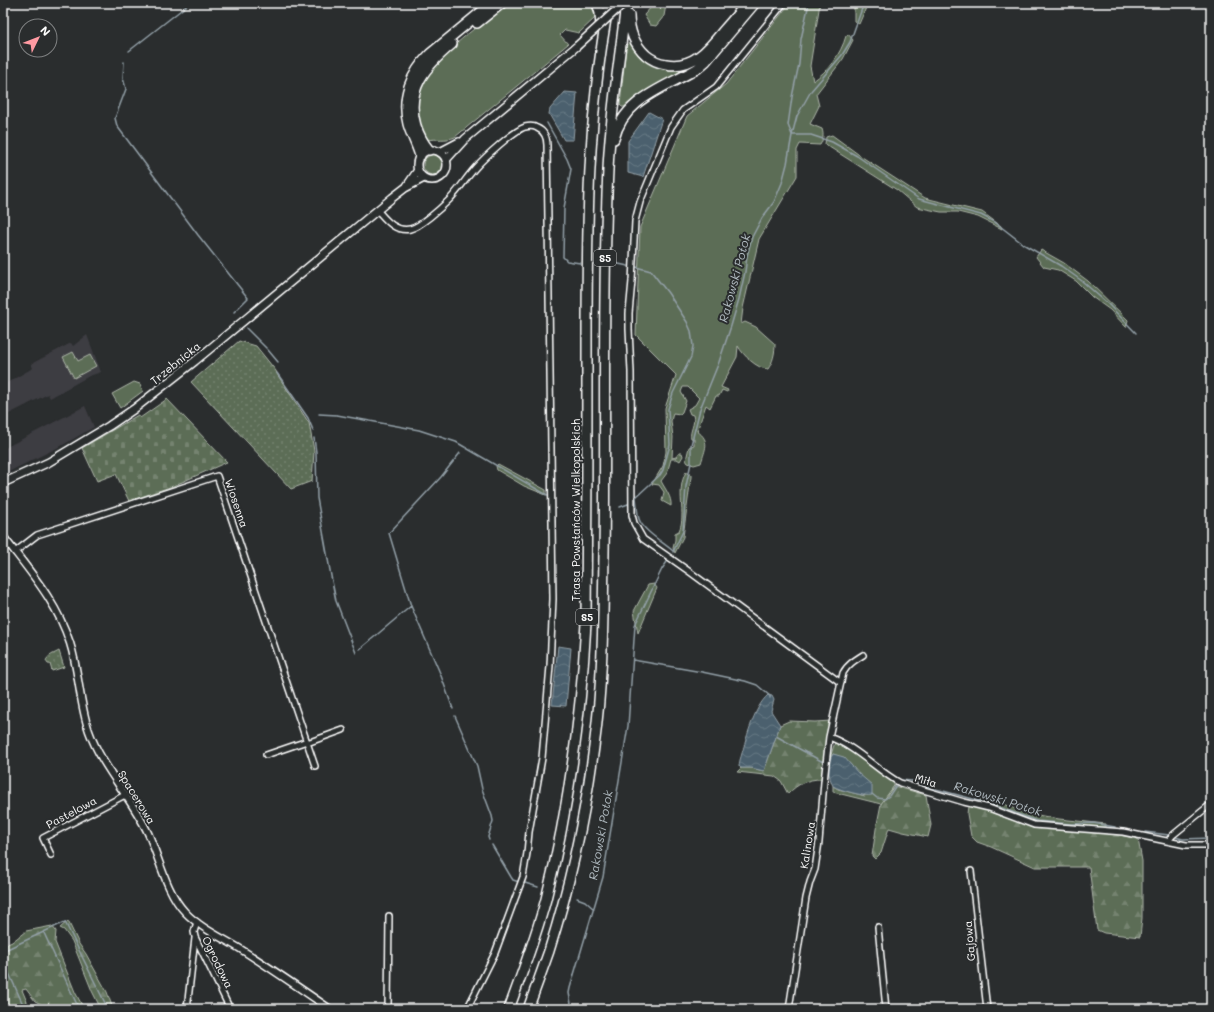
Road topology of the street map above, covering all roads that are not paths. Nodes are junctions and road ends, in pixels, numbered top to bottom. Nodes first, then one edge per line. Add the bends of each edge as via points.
1 (492, 3) edge
2 (502, 3) edge
3 (597, 3) edge
4 (609, 3) edge
5 (626, 3) edge
6 (746, 3) edge
7 (755, 3) edge
8 (784, 3) edge
9 (602, 40) junction
10 (465, 139) junction
11 (430, 150) junction
12 (440, 152) junction
13 (420, 156) junction
14 (446, 160) junction
15 (608, 168) junction
16 (418, 170) junction
17 (424, 178) junction
18 (405, 188) junction
19 (378, 211) junction
20 (3, 483) edge
21 (3, 536) edge
22 (15, 552) junction
23 (862, 655) dead end
24 (841, 683) junction
25 (343, 730) dead end
26 (829, 737) junction
27 (307, 742) junction
28 (266, 756) dead end
29 (315, 766) dead end
30 (125, 795) junction
31 (1211, 804) edge
32 (1168, 841) junction
33 (1211, 846) edge
34 (51, 856) dead end
35 (971, 871) dead end
36 (389, 916) dead end
37 (197, 922) junction
38 (878, 927) dead end
39 (195, 937) junction
40 (187, 1009) edge
41 (230, 1009) edge
42 (330, 1009) edge
43 (388, 1009) edge
44 (467, 1009) edge
45 (509, 1009) edge
46 (528, 1009) edge
47 (789, 1009) edge
48 (886, 1009) edge
49 (987, 1009) edge

1 - 13 highway via 430,54 413,76 406,98 406,112
2 - 11 highway via 436,58 424,71 416,86 413,117 423,143
3 - 9 highway
4 - 9 highway, Trasa Powstańców Wielkopolskich / S5
5 - 6 highway via 636,43 650,58 672,65 683,64 703,54
5 - 10 main road, bridge
5 - 15 highway, S5
7 - 15 highway via 698,68 634,104 620,123
8 - 24 street via 716,87 690,104 678,116 671,127 636,213 629,313 632,515 643,539
9 - 45 highway, Trasa Powstańców Wielkopolskich / S5 via 591,134 587,254 587,615 583,684 557,855 532,945
10 - 12 main road
10 - 14 main road
11 - 12 main road
11 - 13 main road
12 - 14 main road
13 - 16 main road
14 - 17 main road via 448,168 443,177 434,181
15 - 46 highway, S5 via 605,255 605,502 600,685 586,801 574,857 549,951
16 - 17 main road
16 - 18 main road
17 - 18 main road
18 - 19 main road, Trzebnicka
19 - 20 main road, Trzebnicka via 130,412 49,462
19 - 44 street via 397,228 415,227 431,216 479,163 515,133 533,126 540,129 545,136 553,599 542,758 523,877 495,953
21 - 22 street, Spacerowa
22 - 27 street, Wiosenna via 37,536 217,476
22 - 30 street, Spacerowa via 48,595 66,631 89,732
23 - 24 street, Kalinowa via 845,669
24 - 26 street, Kalinowa
25 - 27 street
26 - 32 street, Miła via 858,752 900,783 990,808 1034,825 1123,832
26 - 47 street, Kalinowa via 820,842 806,898
27 - 28 street
27 - 29 street, Wiosenna
30 - 34 street, Pastelowa via 43,838
30 - 37 street, Spacerowa via 147,832 176,901
31 - 32 street
32 - 33 street, Miła
35 - 49 street, Gajowa
36 - 43 street
37 - 39 street, Ogrodowa
37 - 42 street, Spacerowa
38 - 48 street
39 - 40 street
39 - 41 street, Ogrodowa

